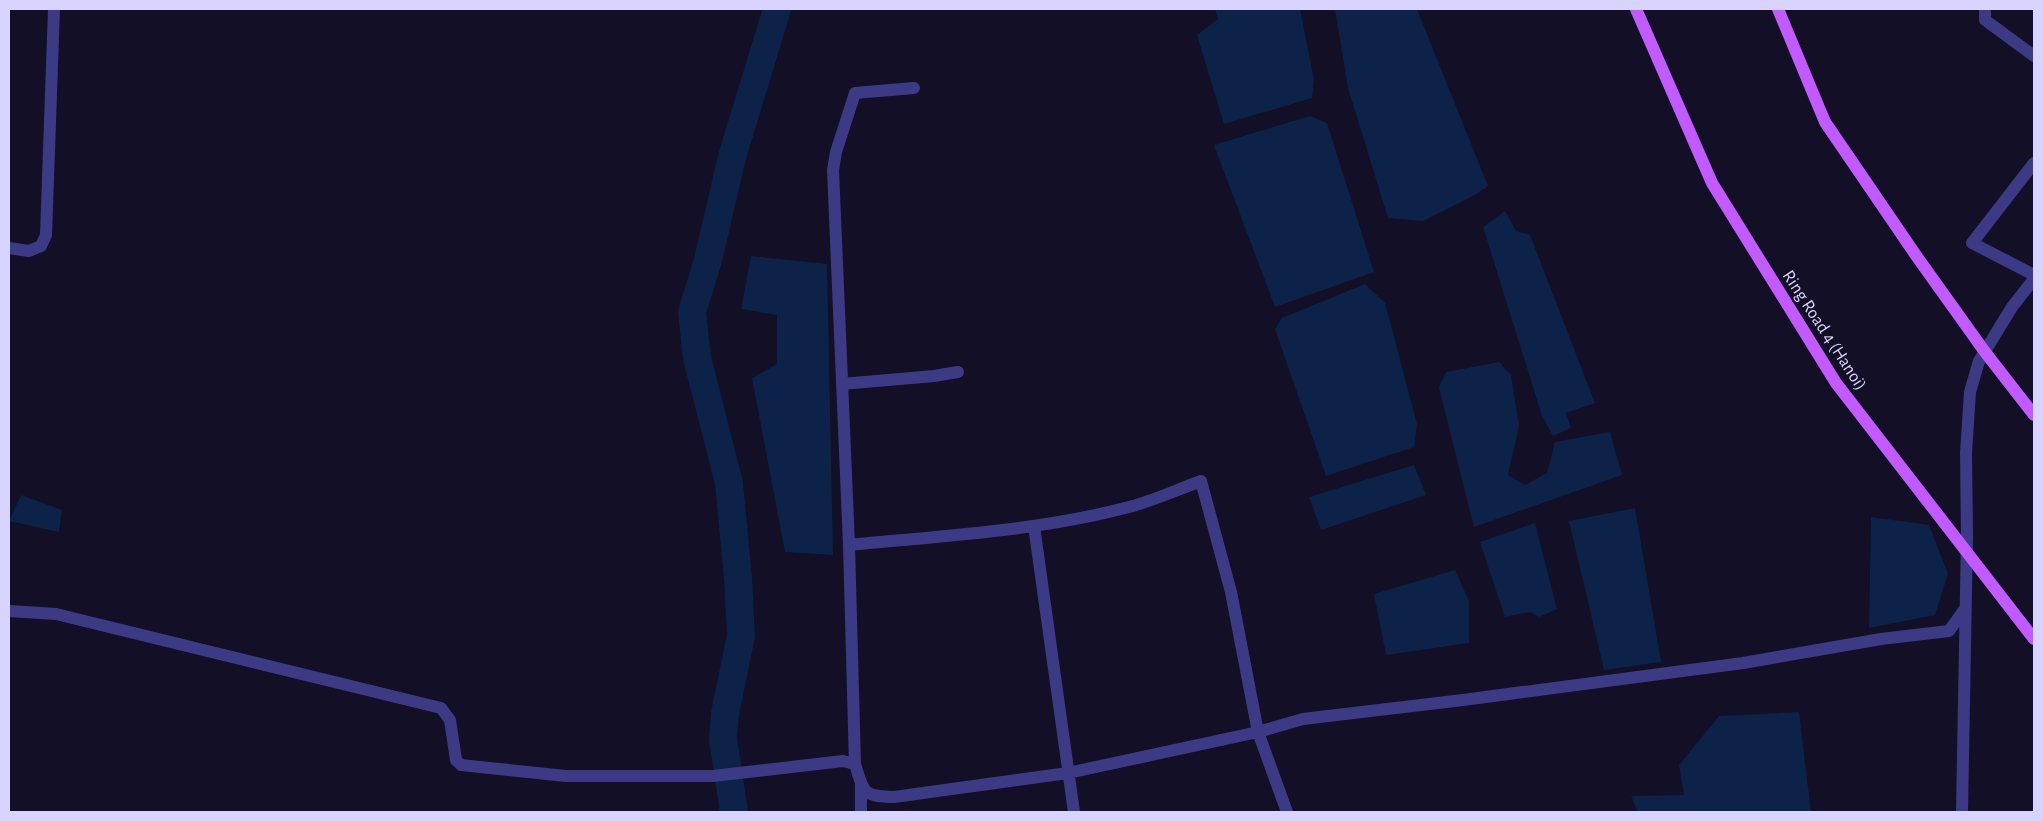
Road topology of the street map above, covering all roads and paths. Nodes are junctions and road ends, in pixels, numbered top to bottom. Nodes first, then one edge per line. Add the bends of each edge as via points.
1 (54, 9) edge
2 (1636, 9) edge
3 (1778, 9) edge
4 (1985, 9) edge
5 (2034, 56) edge
6 (914, 88) dead end
7 (2034, 163) edge
8 (9, 248) edge
9 (2034, 275) edge
10 (2034, 279) edge
11 (1985, 352) junction
12 (958, 372) dead end
13 (842, 384) junction
14 (2034, 415) edge
15 (1034, 526) junction
16 (849, 545) junction
17 (1966, 552) junction
18 (1964, 610) junction
19 (9, 611) edge
20 (2034, 639) edge
21 (1258, 732) junction
22 (855, 764) junction
23 (1068, 773) junction
24 (861, 784) junction
25 (861, 812) edge
26 (1074, 812) edge
27 (1287, 812) edge
28 (1962, 812) edge

1 - 8 street via 46,235 41,246 29,251
2 - 17 main road, Ring Road 4 (Hanoi) via 1712,182 1836,383
3 - 11 main road via 1825,122
4 - 5 street via 1985,20
6 - 13 street via 855,93 836,152 833,170
7 - 9 street via 1972,243
10 - 11 street via 2012,307
11 - 14 main road
11 - 17 street via 1970,392
12 - 13 street
13 - 16 street
15 - 16 street
15 - 21 street via 1127,508 1201,481 1231,592
15 - 23 street
16 - 22 street
17 - 18 street
17 - 20 main road, Ring Road 4 (Hanoi)
18 - 21 street via 1949,631 1881,639 1743,664 1303,719
18 - 28 street
19 - 22 street via 56,614 441,708 450,720 456,760 461,765 566,776 713,776 842,761
21 - 23 street
21 - 27 street
22 - 24 street
23 - 24 street via 904,796 874,796
23 - 26 street
24 - 25 street

